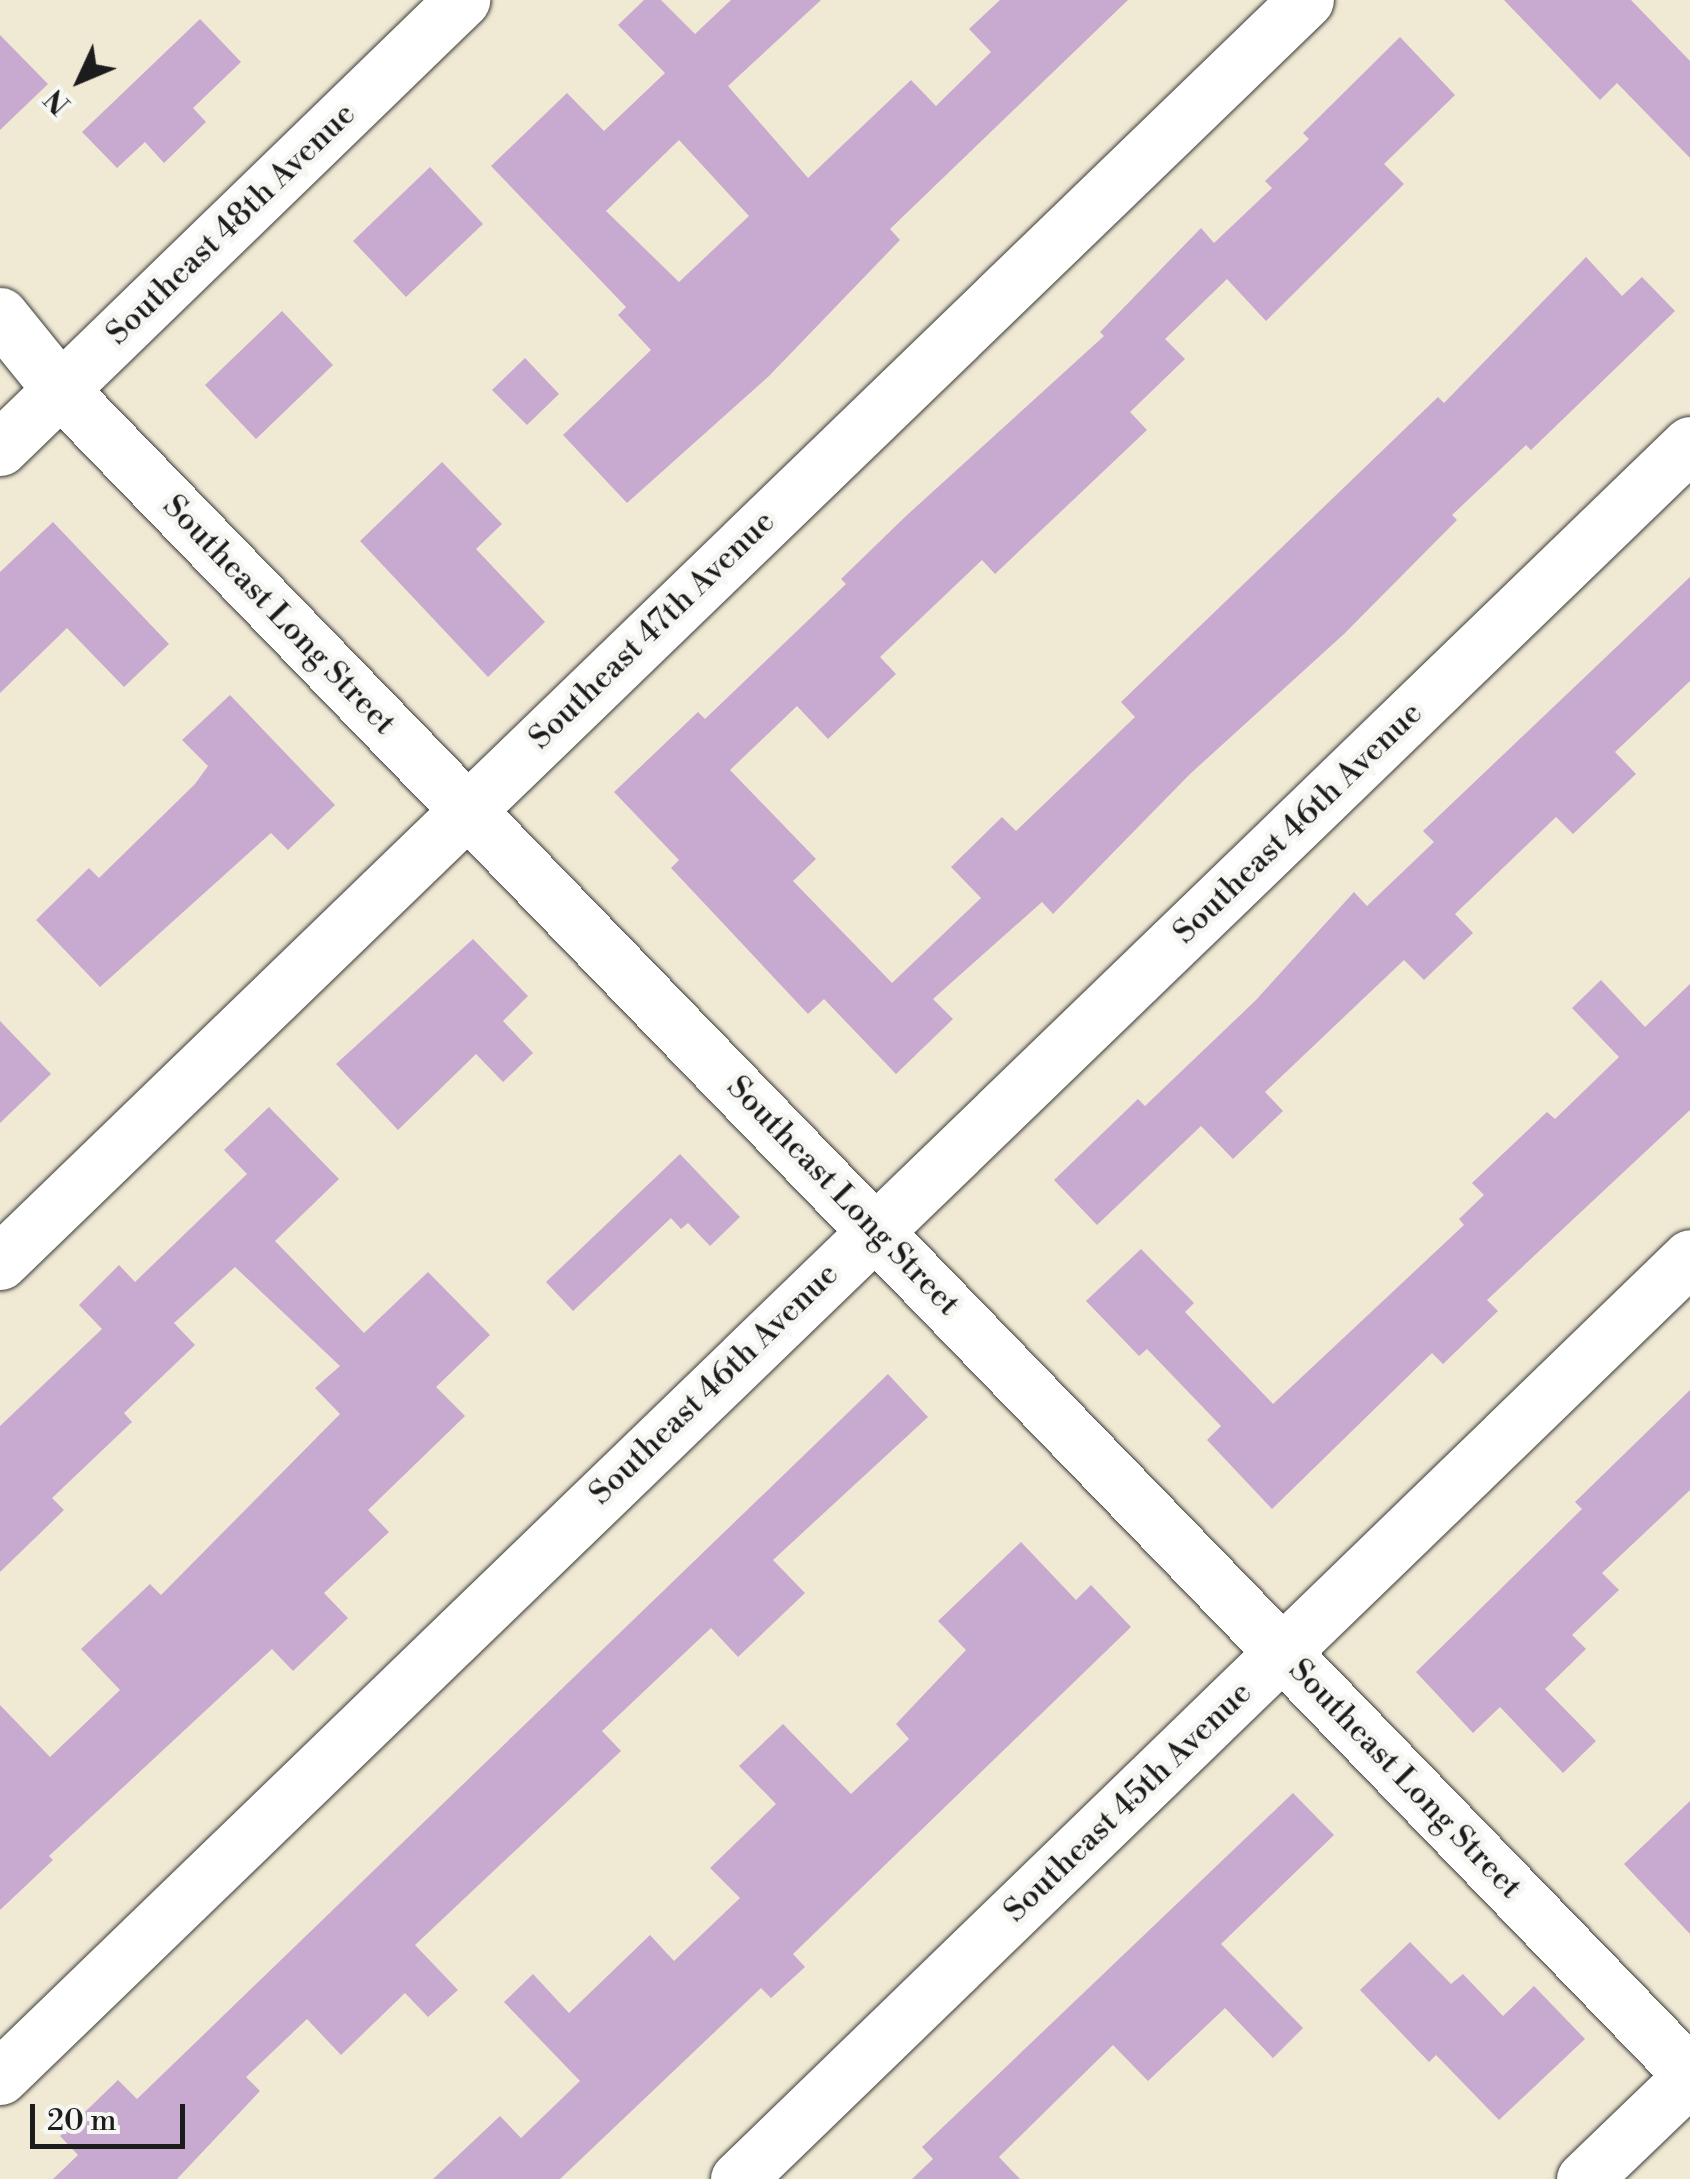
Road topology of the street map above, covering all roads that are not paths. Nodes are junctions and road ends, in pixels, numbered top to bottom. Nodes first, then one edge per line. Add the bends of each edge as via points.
1 (462, 0) edge
2 (1306, 0) edge
3 (0, 315) edge
4 (60, 389) junction
5 (1690, 444) edge
6 (0, 448) edge
7 (467, 809) junction
8 (875, 1228) junction
9 (1690, 1257) edge
10 (0, 1262) edge
11 (1282, 1652) junction
12 (1690, 2076) edge
13 (0, 2077) edge
14 (738, 2179) edge
15 (1584, 2179) edge

1 - 4 street, Southeast 48th Avenue
2 - 7 street, Southeast 47th Avenue
3 - 4 street, Southeast Long Street
4 - 6 street, Southeast 48th Avenue
4 - 7 street, Southeast Long Street
5 - 8 street, Southeast 46th Avenue
7 - 8 street, Southeast Long Street
7 - 10 street, Southeast 47th Avenue
8 - 11 street, Southeast Long Street
8 - 13 street, Southeast 46th Avenue
9 - 11 street, Southeast 45th Avenue
11 - 12 street, Southeast Long Street
11 - 14 street, Southeast 45th Avenue
12 - 15 street

